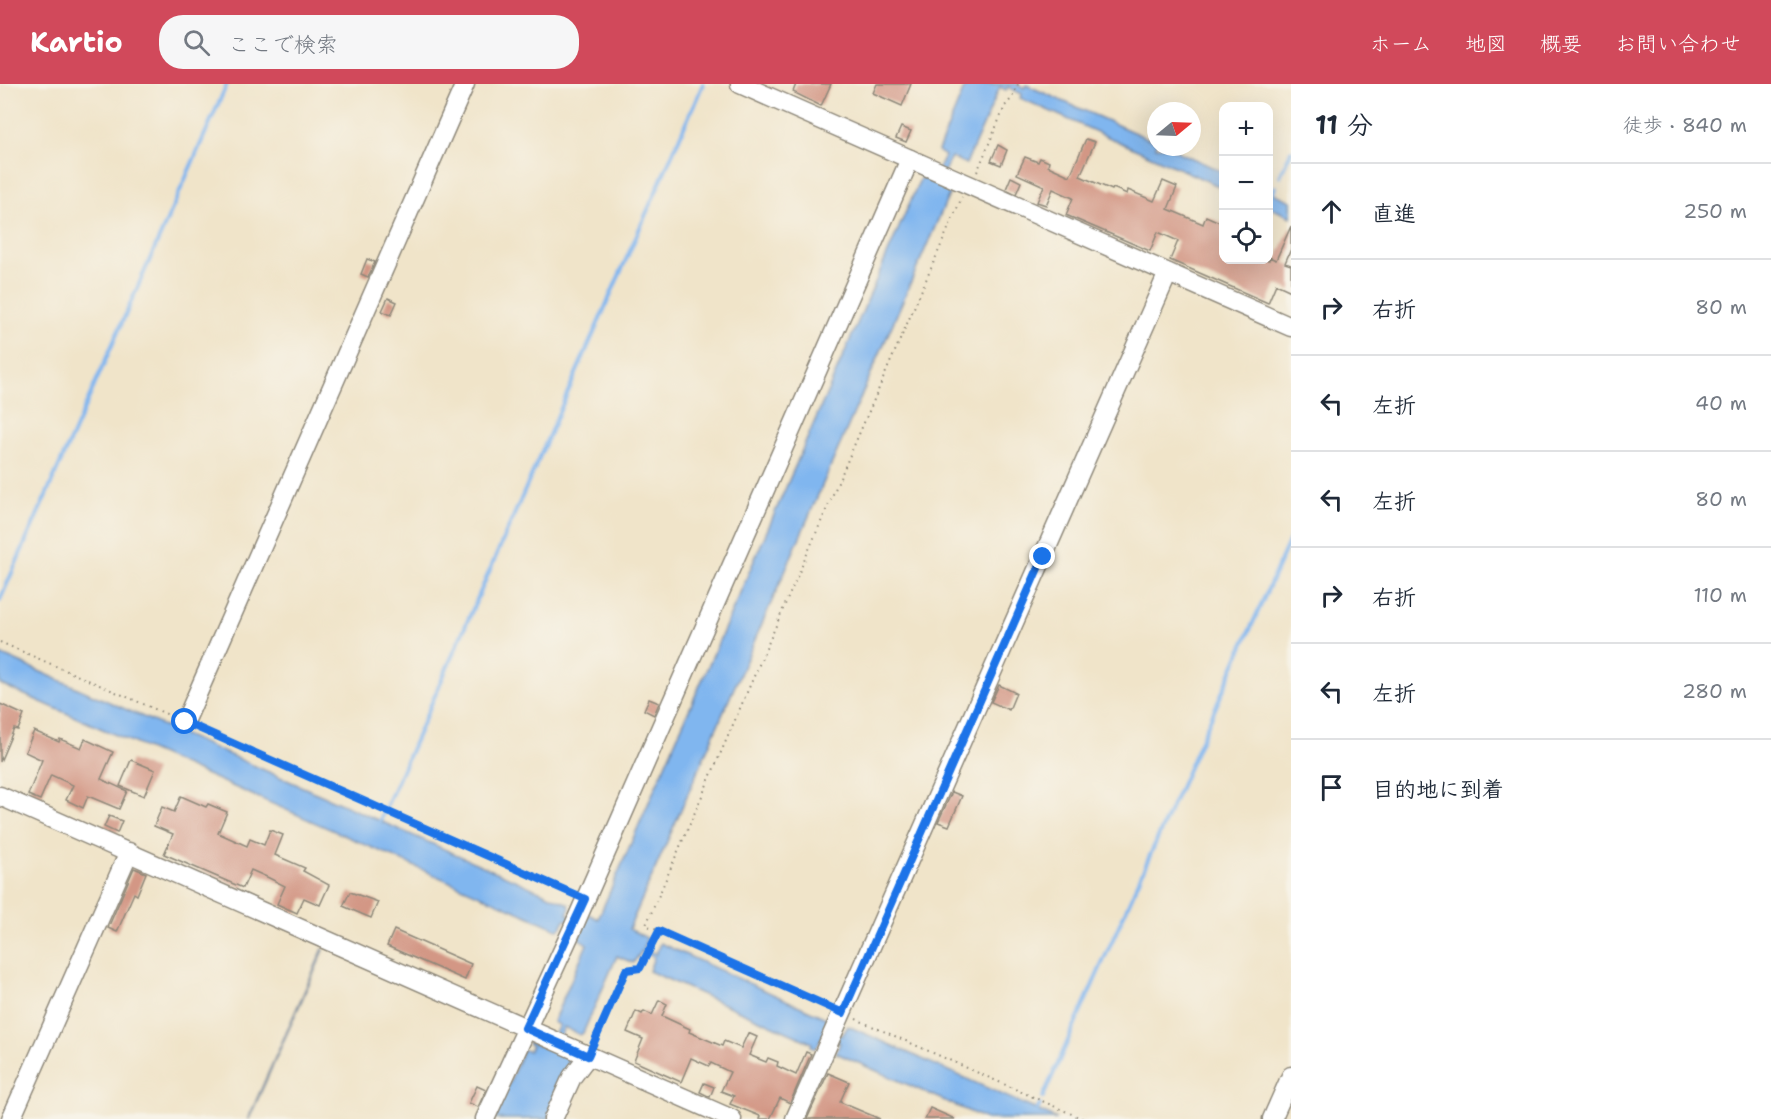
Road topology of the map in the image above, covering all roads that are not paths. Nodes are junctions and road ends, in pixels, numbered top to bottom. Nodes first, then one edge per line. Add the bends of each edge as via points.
1 (465, 84) edge
2 (740, 84) edge
3 (910, 159) junction
4 (1168, 273) junction
5 (1291, 327) edge
6 (185, 722) road end
7 (0, 796) edge
8 (129, 852) junction
9 (525, 1028) junction
10 (588, 1056) junction
11 (1291, 1076) edge
12 (11, 1119) edge
13 (485, 1119) edge
14 (553, 1119) edge
15 (732, 1119) edge
16 (795, 1119) edge
17 (1272, 1119) edge

1 - 6 street
2 - 3 street
3 - 4 street
3 - 9 street via 572,930
4 - 5 street
4 - 16 street
7 - 8 street
8 - 9 street
8 - 12 street
9 - 10 street
9 - 13 street
10 - 14 street via 572,1077
10 - 15 street
11 - 17 street

